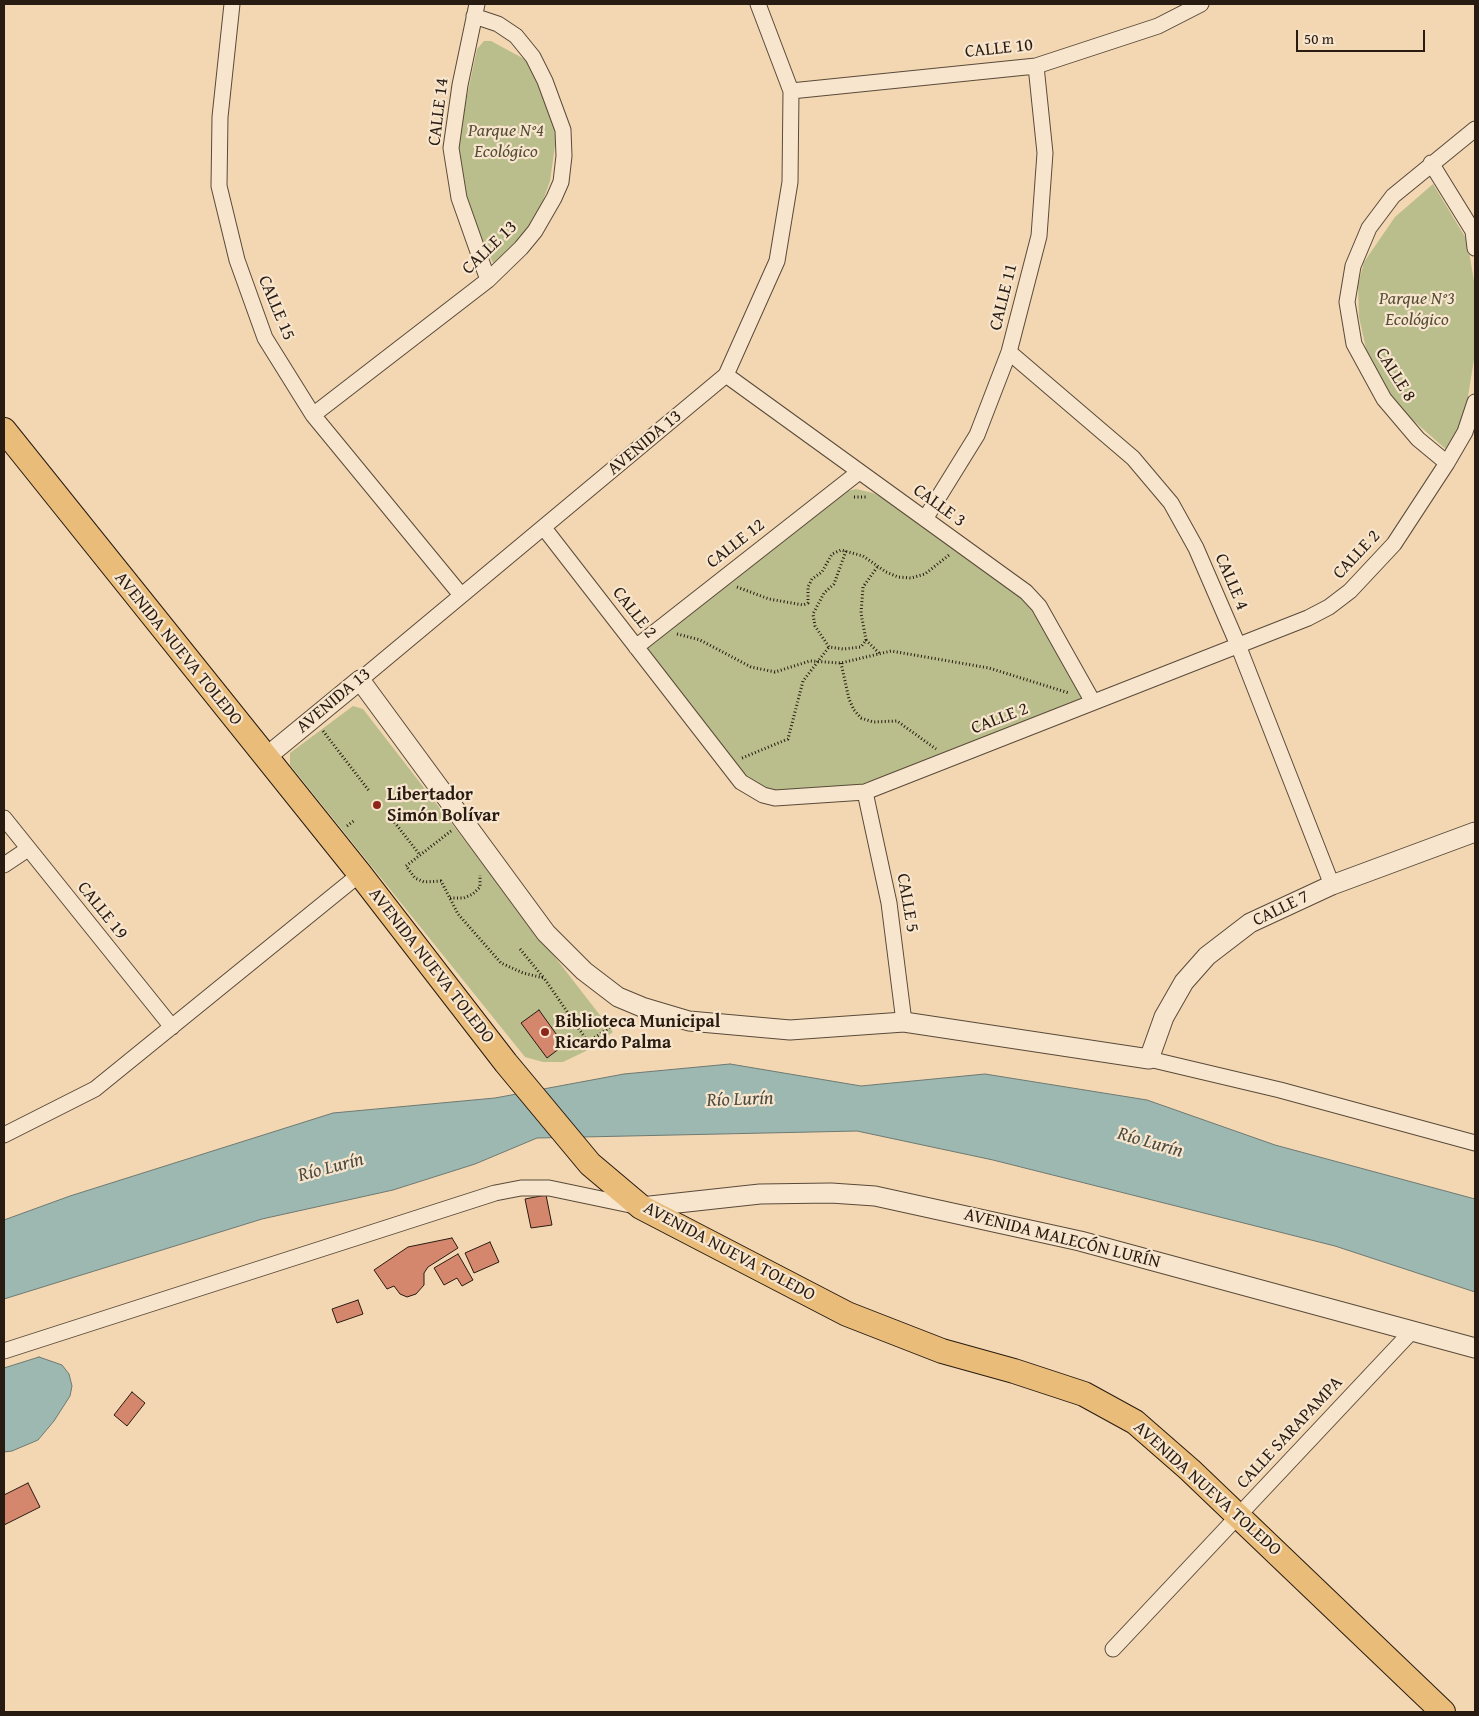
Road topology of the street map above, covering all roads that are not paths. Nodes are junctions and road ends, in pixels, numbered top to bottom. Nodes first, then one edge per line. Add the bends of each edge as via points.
1 (232, 4) edge
2 (758, 4) edge
3 (1201, 4) edge
4 (475, 10) edge
5 (1036, 66) junction
6 (791, 90) junction
7 (1475, 129) edge
8 (1431, 164) junction
9 (1475, 248) edge
10 (488, 280) junction
11 (1009, 352) junction
12 (726, 375) junction
13 (1475, 402) edge
14 (313, 416) junction
15 (4, 430) edge
16 (1447, 463) junction
17 (859, 472) junction
18 (925, 519) junction
19 (544, 528) junction
20 (461, 595) junction
21 (1238, 645) junction
22 (636, 647) junction
23 (360, 680) junction
24 (1093, 702) junction
25 (265, 758) junction
26 (865, 792) junction
27 (4, 818) edge
28 (1475, 832) edge
29 (28, 849) junction
30 (4, 865) edge
31 (360, 874) junction
32 (1332, 885) junction
33 (904, 1022) junction
34 (172, 1027) junction
35 (1149, 1059) junction
36 (4, 1135) edge
37 (1475, 1143) edge
38 (641, 1207) junction
39 (1413, 1330) junction
40 (1475, 1348) edge
41 (4, 1351) edge
42 (1238, 1516) junction
43 (1112, 1648) dead end
44 (1443, 1712) edge

1 - 14 street, CALLE 15 via 220,117 219,186 237,260 265,338
2 - 6 street, AVENIDA 13
3 - 5 street, CALLE 10 via 1158,26
4 - 10 street, CALLE 14 via 451,148 460,198
4 - 10 street, CALLE 13 via 510,32 533,57 556,106 563,130 561,182 554,198 535,231
5 - 6 street, CALLE 10
5 - 11 street, CALLE 11 via 1045,153 1039,236
6 - 12 street, AVENIDA 13 via 790,182 777,260
7 - 8 street, CALLE 8
8 - 9 street via 1473,231
8 - 16 street, CALLE 8 via 1393,196 1369,228 1353,266 1347,302 1354,344 1384,399 1418,439
10 - 14 street, CALLE 13
11 - 18 street, CALLE 11 via 977,435
11 - 21 street, CALLE 4 via 1133,458 1171,503 1196,548
12 - 17 street, CALLE 3
12 - 19 street, AVENIDA 13
13 - 16 street, CALLE 2 via 1465,432
14 - 20 street, CALLE 15
15 - 25 main road, AVENIDA NUEVA TOLEDO
16 - 21 street, CALLE 2 via 1394,544 1350,591 1308,618
17 - 18 street, CALLE 3
17 - 22 street, CALLE 12
18 - 24 street, CALLE 3 via 1026,592 1039,606
19 - 20 street, AVENIDA 13
19 - 22 street, CALLE 2
20 - 23 street, AVENIDA 13
21 - 24 street, CALLE 2
21 - 32 street, CALLE 4
22 - 26 street, CALLE 2 via 741,782 775,798
23 - 25 street, AVENIDA 13
23 - 33 street via 457,827 546,933 584,972 618,997 689,1021 790,1030
24 - 26 street, CALLE 2
25 - 31 main road, AVENIDA NUEVA TOLEDO
26 - 33 street, CALLE 5 via 889,903
27 - 29 street, CALLE 19
28 - 32 street, CALLE 7
29 - 30 street
29 - 34 street, CALLE 19
31 - 34 street
31 - 38 main road, AVENIDA NUEVA TOLEDO via 506,1063 590,1164
32 - 35 street, CALLE 7 via 1250,923 1207,956 1184,982 1164,1017
33 - 35 street
34 - 36 street via 95,1089
35 - 37 street via 1280,1090
38 - 39 street, AVENIDA MALECÓN LURÍN via 760,1194 875,1196 1080,1241
38 - 41 street via 549,1188 520,1188 495,1193
38 - 42 main road, AVENIDA NUEVA TOLEDO via 847,1314 942,1351 1084,1394 1135,1422
39 - 40 street, AVENIDA MALECÓN LURÍN
39 - 42 street, CALLE SARAPAMPA
42 - 43 street, CALLE SARAPAMPA
42 - 44 main road, AVENIDA NUEVA TOLEDO

